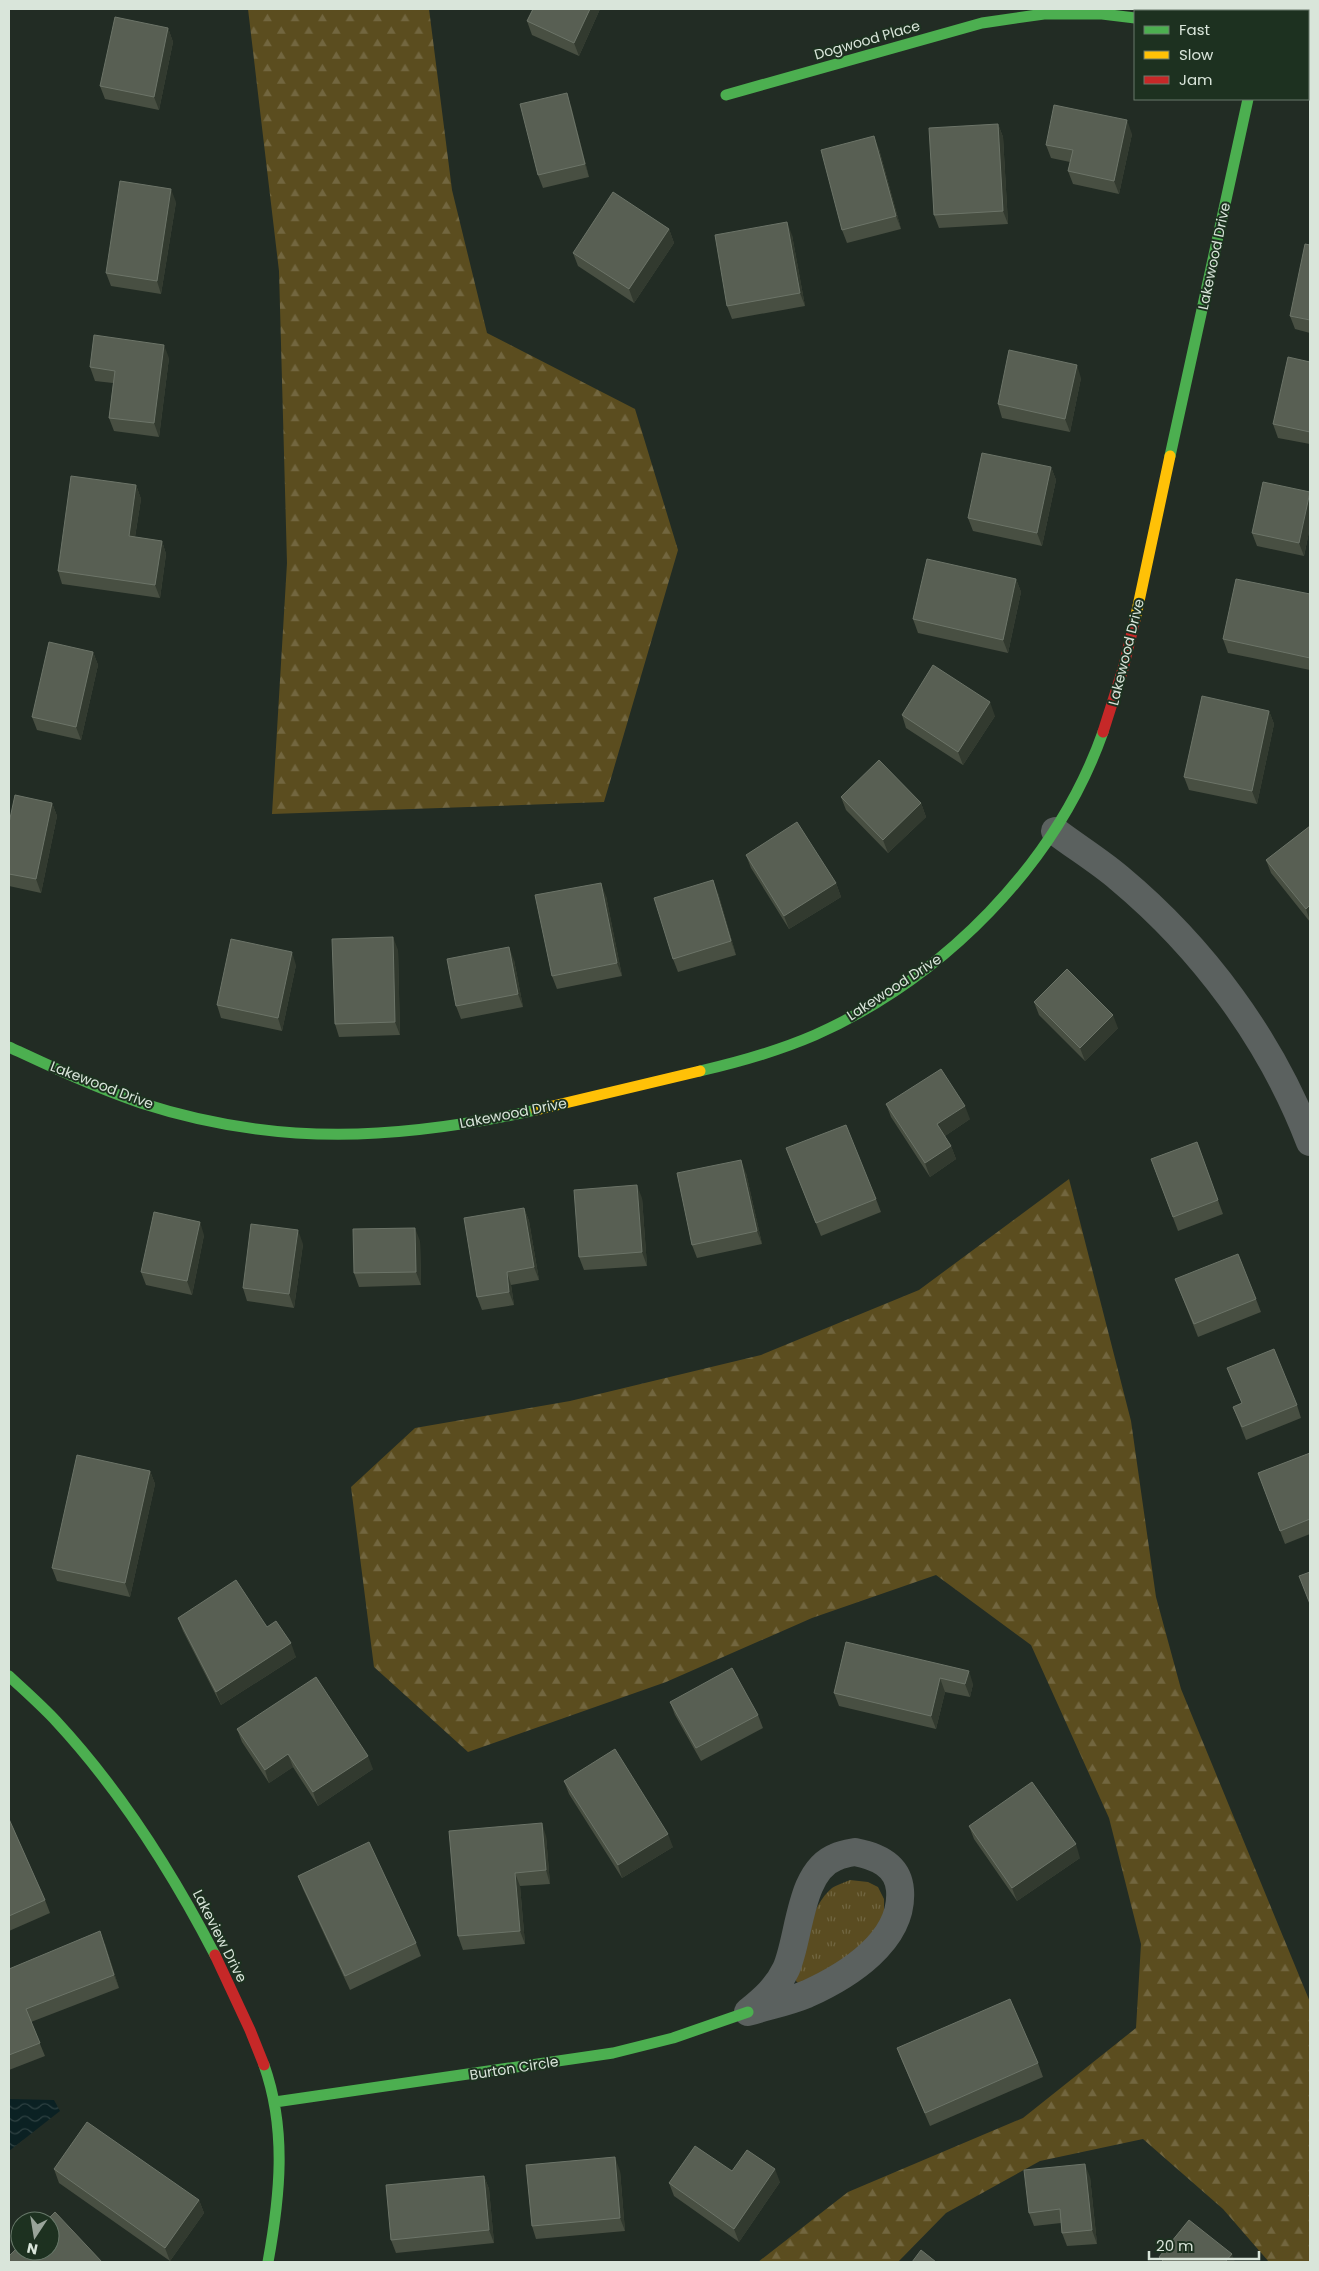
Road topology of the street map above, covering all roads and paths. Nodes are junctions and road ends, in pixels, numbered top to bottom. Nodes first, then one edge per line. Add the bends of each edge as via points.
1 (1134, 18) edge
2 (726, 95) dead end
3 (1248, 100) edge
4 (1054, 832) junction
5 (9, 1046) edge
6 (1310, 1142) edge
7 (9, 1676) edge
8 (748, 2012) junction
9 (275, 2102) junction
10 (268, 2262) edge

1 - 2 street, Dogwood Place via 1044,14 982,23
3 - 4 street, Lakewood Drive via 1116,697 1090,766
4 - 5 street, Lakewood Drive via 1031,866 976,926 932,965 835,1025 767,1053 572,1101 450,1126 382,1134 310,1134 236,1126 161,1108 89,1084
4 - 6 street via 1118,878 1174,930 1225,989 1271,1059
7 - 9 street, Lakeview Drive via 62,1728 113,1790 171,1875 210,1944 262,2055
8 - 8 street, Burton Circle via 806,1994 844,1975 871,1955 890,1930 901,1903 900,1883 890,1867 876,1856 855,1852 835,1857 822,1867 809,1887 786,1969 770,1994
8 - 9 street, Burton Circle via 673,2038 613,2053
9 - 10 street, Lakeview Drive via 281,2158 276,2219

